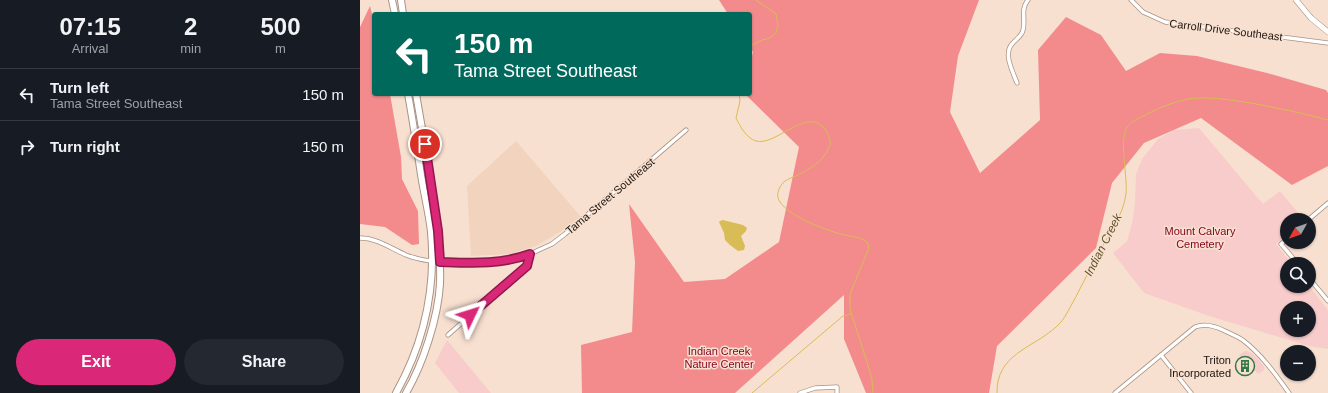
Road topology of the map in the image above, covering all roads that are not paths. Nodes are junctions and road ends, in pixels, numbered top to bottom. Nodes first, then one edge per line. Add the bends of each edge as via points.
1 (392, 0) edge
2 (401, 0) edge
3 (1028, 0) edge
4 (1131, 0) edge
5 (1296, 0) edge
6 (395, 12) edge
7 (403, 12) edge
8 (1328, 32) edge
9 (1328, 43) edge
10 (1017, 83) dead end
11 (408, 96) edge
12 (416, 96) edge
13 (686, 130) dead end
14 (1328, 203) edge
15 (1316, 213) edge
16 (360, 238) edge
17 (1285, 249) edge
18 (530, 254) junction
19 (1292, 257) edge
20 (432, 262) junction
21 (440, 262) junction
22 (1316, 286) edge
23 (1328, 301) edge
24 (448, 335) dead end
25 (1161, 355) junction
26 (396, 393) edge
27 (406, 393) edge
28 (800, 393) edge
29 (837, 393) edge
30 (1115, 393) edge
31 (1191, 393) edge
32 (1289, 393) edge

1 - 6 highway
2 - 7 highway
3 - 10 street via 1024,5 1023,30 1008,50
4 - 9 street, Carroll Drive Southeast via 1143,12 1165,22
5 - 8 main road via 1316,24
11 - 20 highway via 431,232
12 - 21 highway via 438,231
13 - 18 street, Tama Street Southeast via 565,234 552,244
14 - 15 street
16 - 20 street, Tama Street Southeast
17 - 19 street
18 - 21 street, Tama Street Southeast via 480,264
18 - 24 street via 527,266
20 - 21 street, Tama Street Southeast
20 - 26 highway via 432,282 425,322 415,354
21 - 27 highway via 438,300 428,341
22 - 23 street
25 - 30 street
25 - 31 street
25 - 32 street via 1195,327 1207,325 1244,340
28 - 29 street via 815,388 837,387

